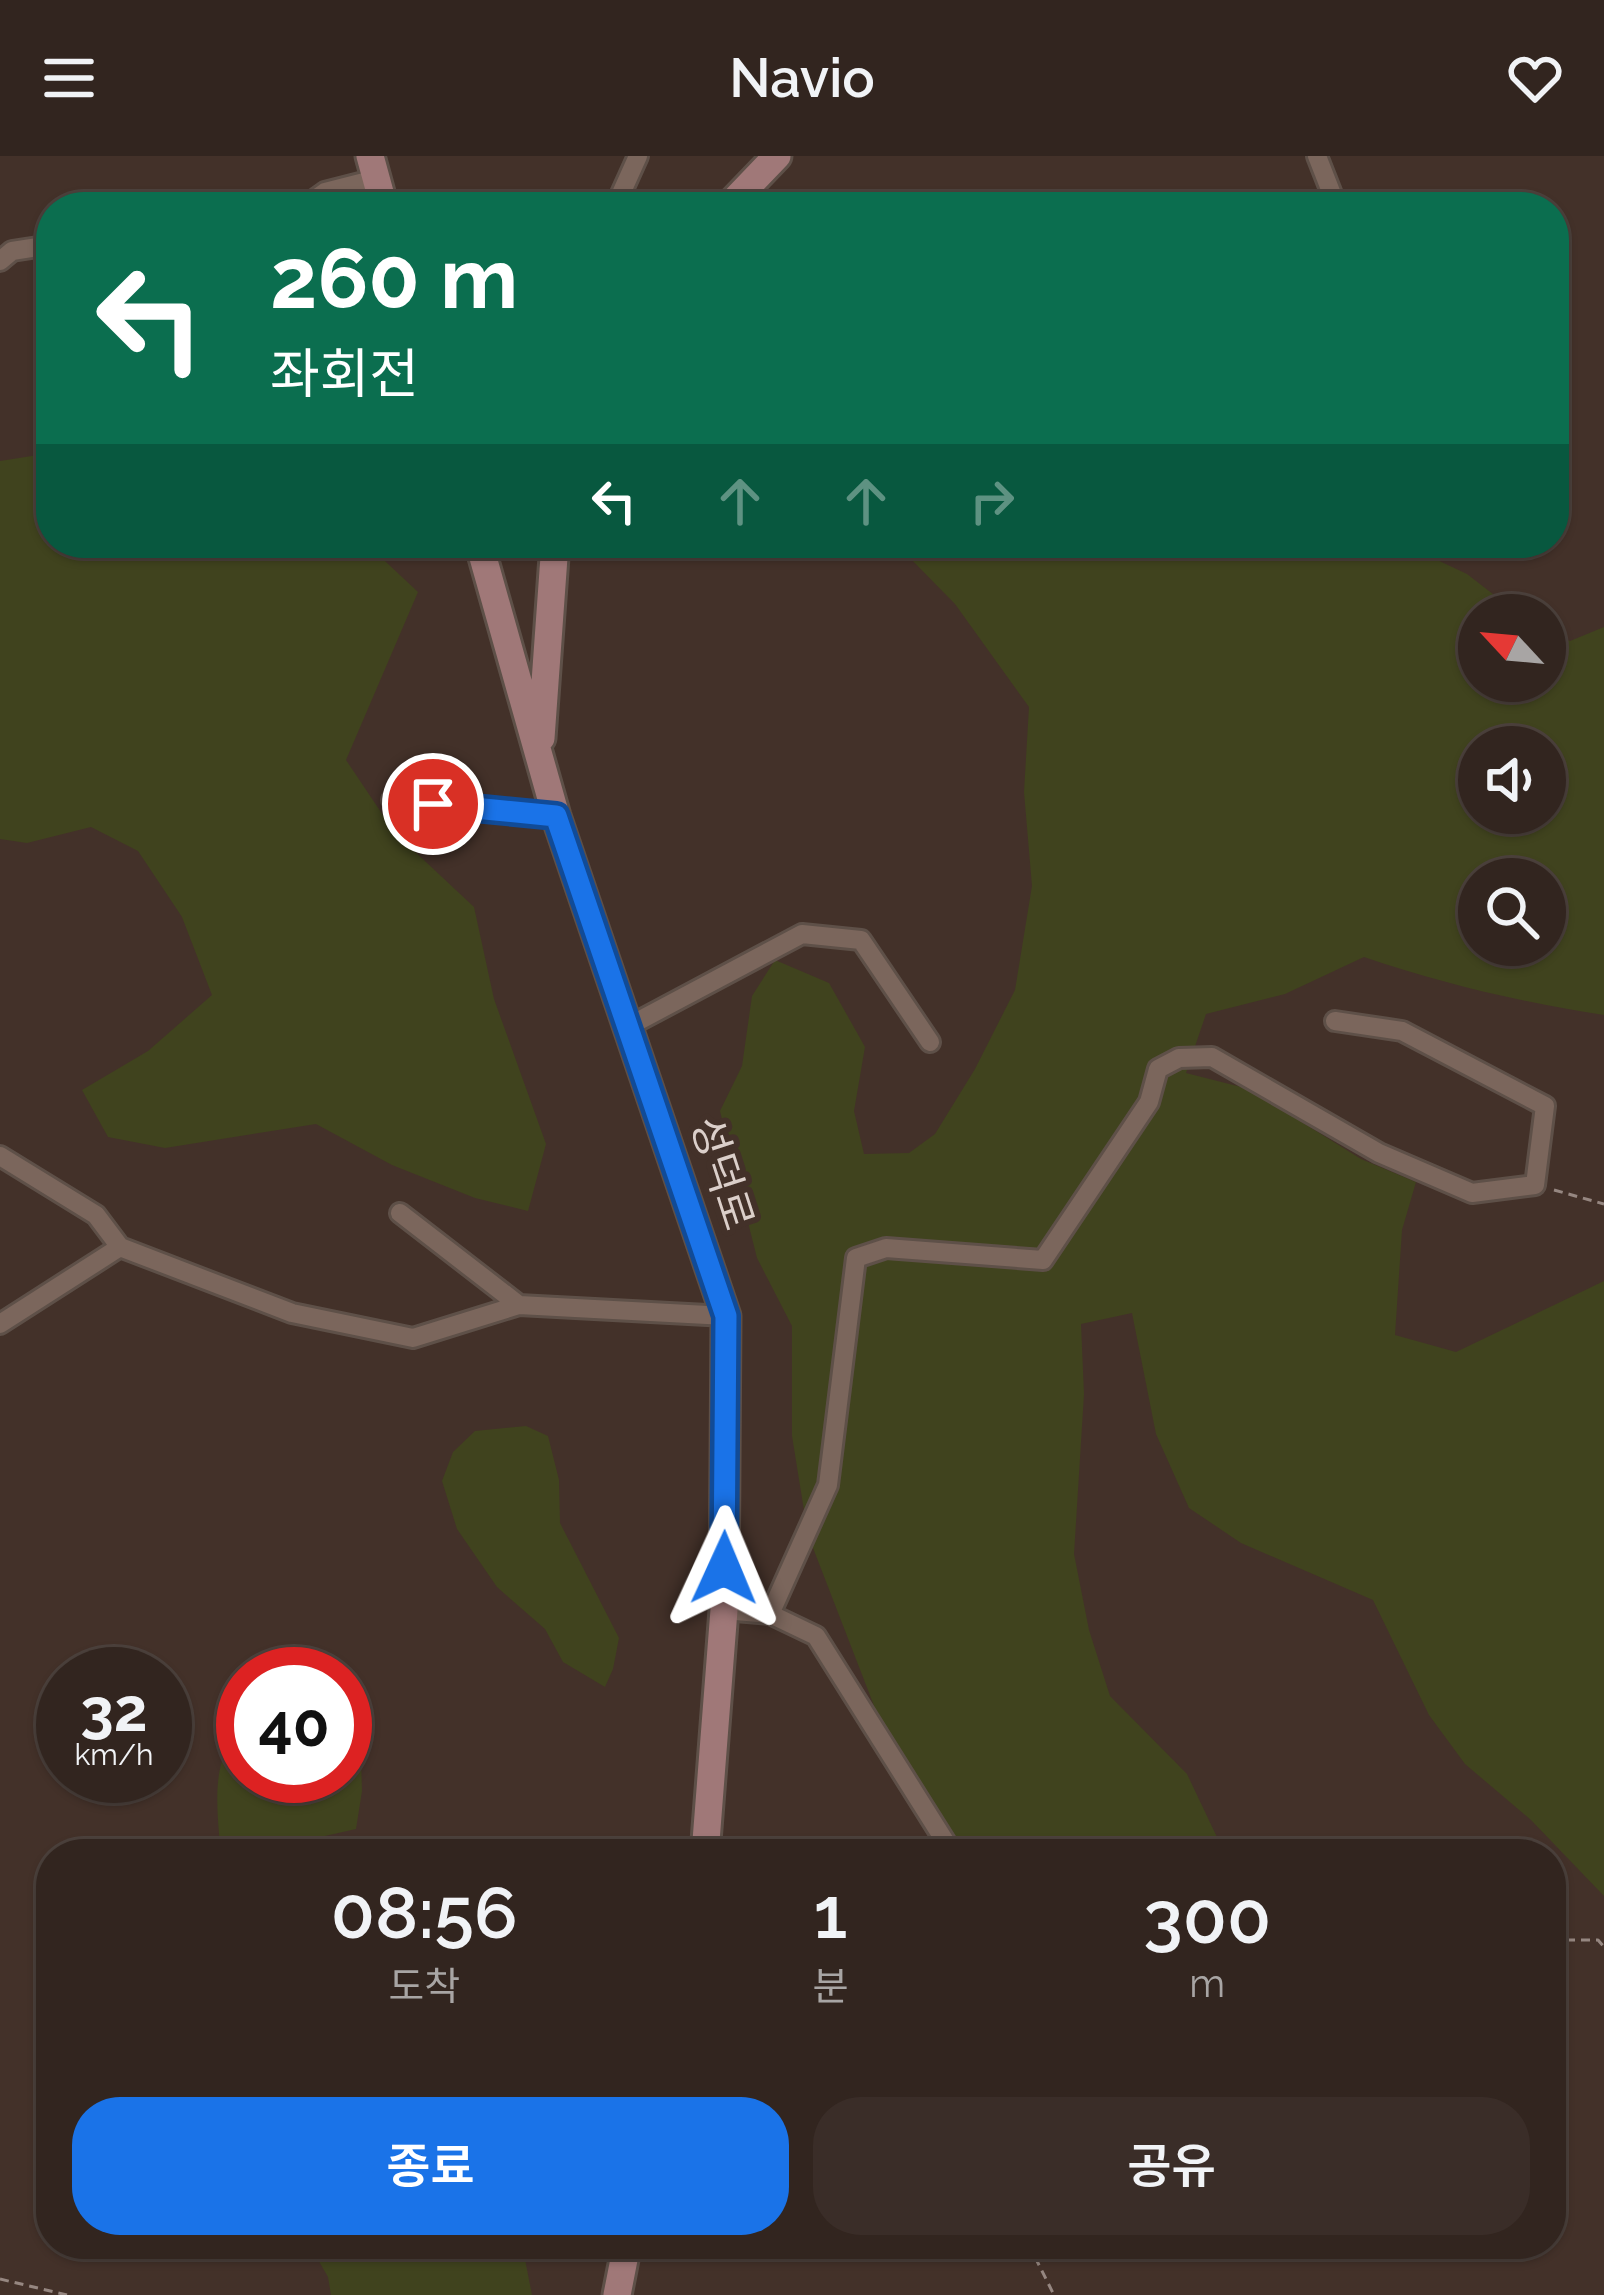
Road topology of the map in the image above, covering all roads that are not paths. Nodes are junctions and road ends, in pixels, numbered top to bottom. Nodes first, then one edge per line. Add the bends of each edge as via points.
1 (638, 156) edge
2 (777, 156) edge
3 (1317, 156) edge
4 (377, 181) edge
5 (325, 192) edge
6 (622, 192) edge
7 (742, 192) edge
8 (1331, 192) edge
9 (36, 247) edge
10 (0, 261) edge
11 (483, 558) edge
12 (554, 558) edge
13 (540, 760) junction
14 (392, 800) dead end
15 (556, 816) junction
16 (1334, 1021) dead end
17 (629, 1026) junction
18 (930, 1042) dead end
19 (0, 1156) edge
20 (400, 1213) dead end
21 (120, 1247) junction
22 (519, 1305) junction
23 (726, 1316) junction
24 (0, 1324) edge
25 (724, 1610) junction
26 (770, 1614) junction
27 (706, 1839) edge
28 (944, 1839) edge
29 (624, 2259) edge
30 (616, 2295) edge

1 - 6 street
2 - 7 street
3 - 8 street
4 - 5 street
9 - 10 street
11 - 13 street, 성덕로
12 - 13 street
13 - 15 street, 성덕로
14 - 15 street
15 - 17 street, 성덕로
16 - 26 street via 1402,1031 1545,1106 1535,1185 1472,1193 1379,1154 1212,1057 1179,1058 1158,1070 1148,1102 1042,1260 886,1248 856,1258 828,1485
17 - 18 street via 802,934 861,940
17 - 23 street, 성덕로
19 - 21 street via 96,1215
20 - 22 street
21 - 22 street via 292,1313 413,1338
21 - 24 street
22 - 23 street
23 - 25 street, 성덕로
25 - 26 street
25 - 27 street, 성덕로
26 - 28 street via 815,1636
29 - 30 street

